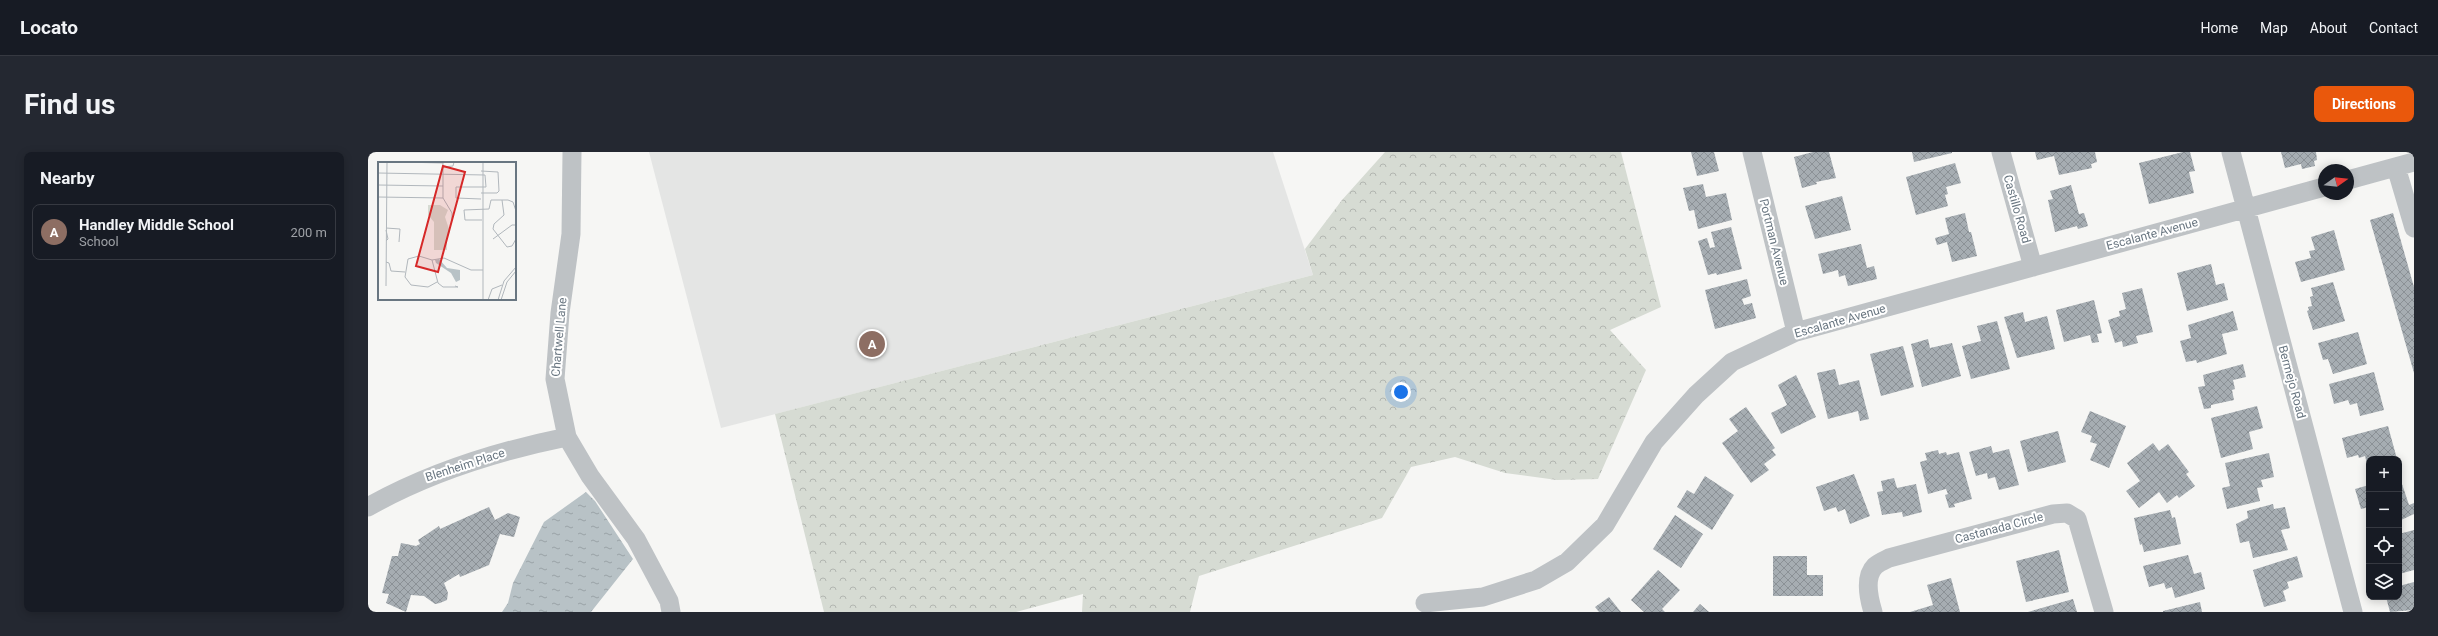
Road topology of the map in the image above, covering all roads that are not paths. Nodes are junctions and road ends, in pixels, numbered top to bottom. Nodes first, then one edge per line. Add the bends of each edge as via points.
1 (572, 152) edge
2 (1752, 152) edge
3 (2000, 152) edge
4 (2231, 152) edge
5 (2405, 164) edge
6 (2354, 178) edge
7 (2318, 189) edge
8 (2246, 208) junction
9 (2414, 228) edge
10 (2032, 267) junction
11 (1796, 332) junction
12 (567, 437) junction
13 (368, 507) edge
14 (1425, 603) dead end
15 (672, 612) edge
16 (1873, 612) edge
17 (2104, 612) edge
18 (2353, 612) edge

1 - 12 street, Chartwell Lane via 571,234 560,313 555,379
2 - 11 street, Portman Avenue
3 - 10 street, Castillo Road
4 - 8 street, Bermejo Road
5 - 6 street
5 - 9 street
7 - 8 street, Escalante Avenue
8 - 10 street, Escalante Avenue
8 - 18 street, Bermejo Road
10 - 11 street, Escalante Avenue
11 - 14 street, Escalante Avenue via 1732,362 1696,395 1654,442 1605,526 1567,562 1536,580 1483,597
12 - 13 street, Blenheim Place via 523,446 422,479
12 - 15 street, Chartwell Lane via 590,476 636,538 669,601
16 - 17 street, Castanada Circle via 1869,597 1869,578 1874,566 1889,558 2053,514 2067,513 2077,519

